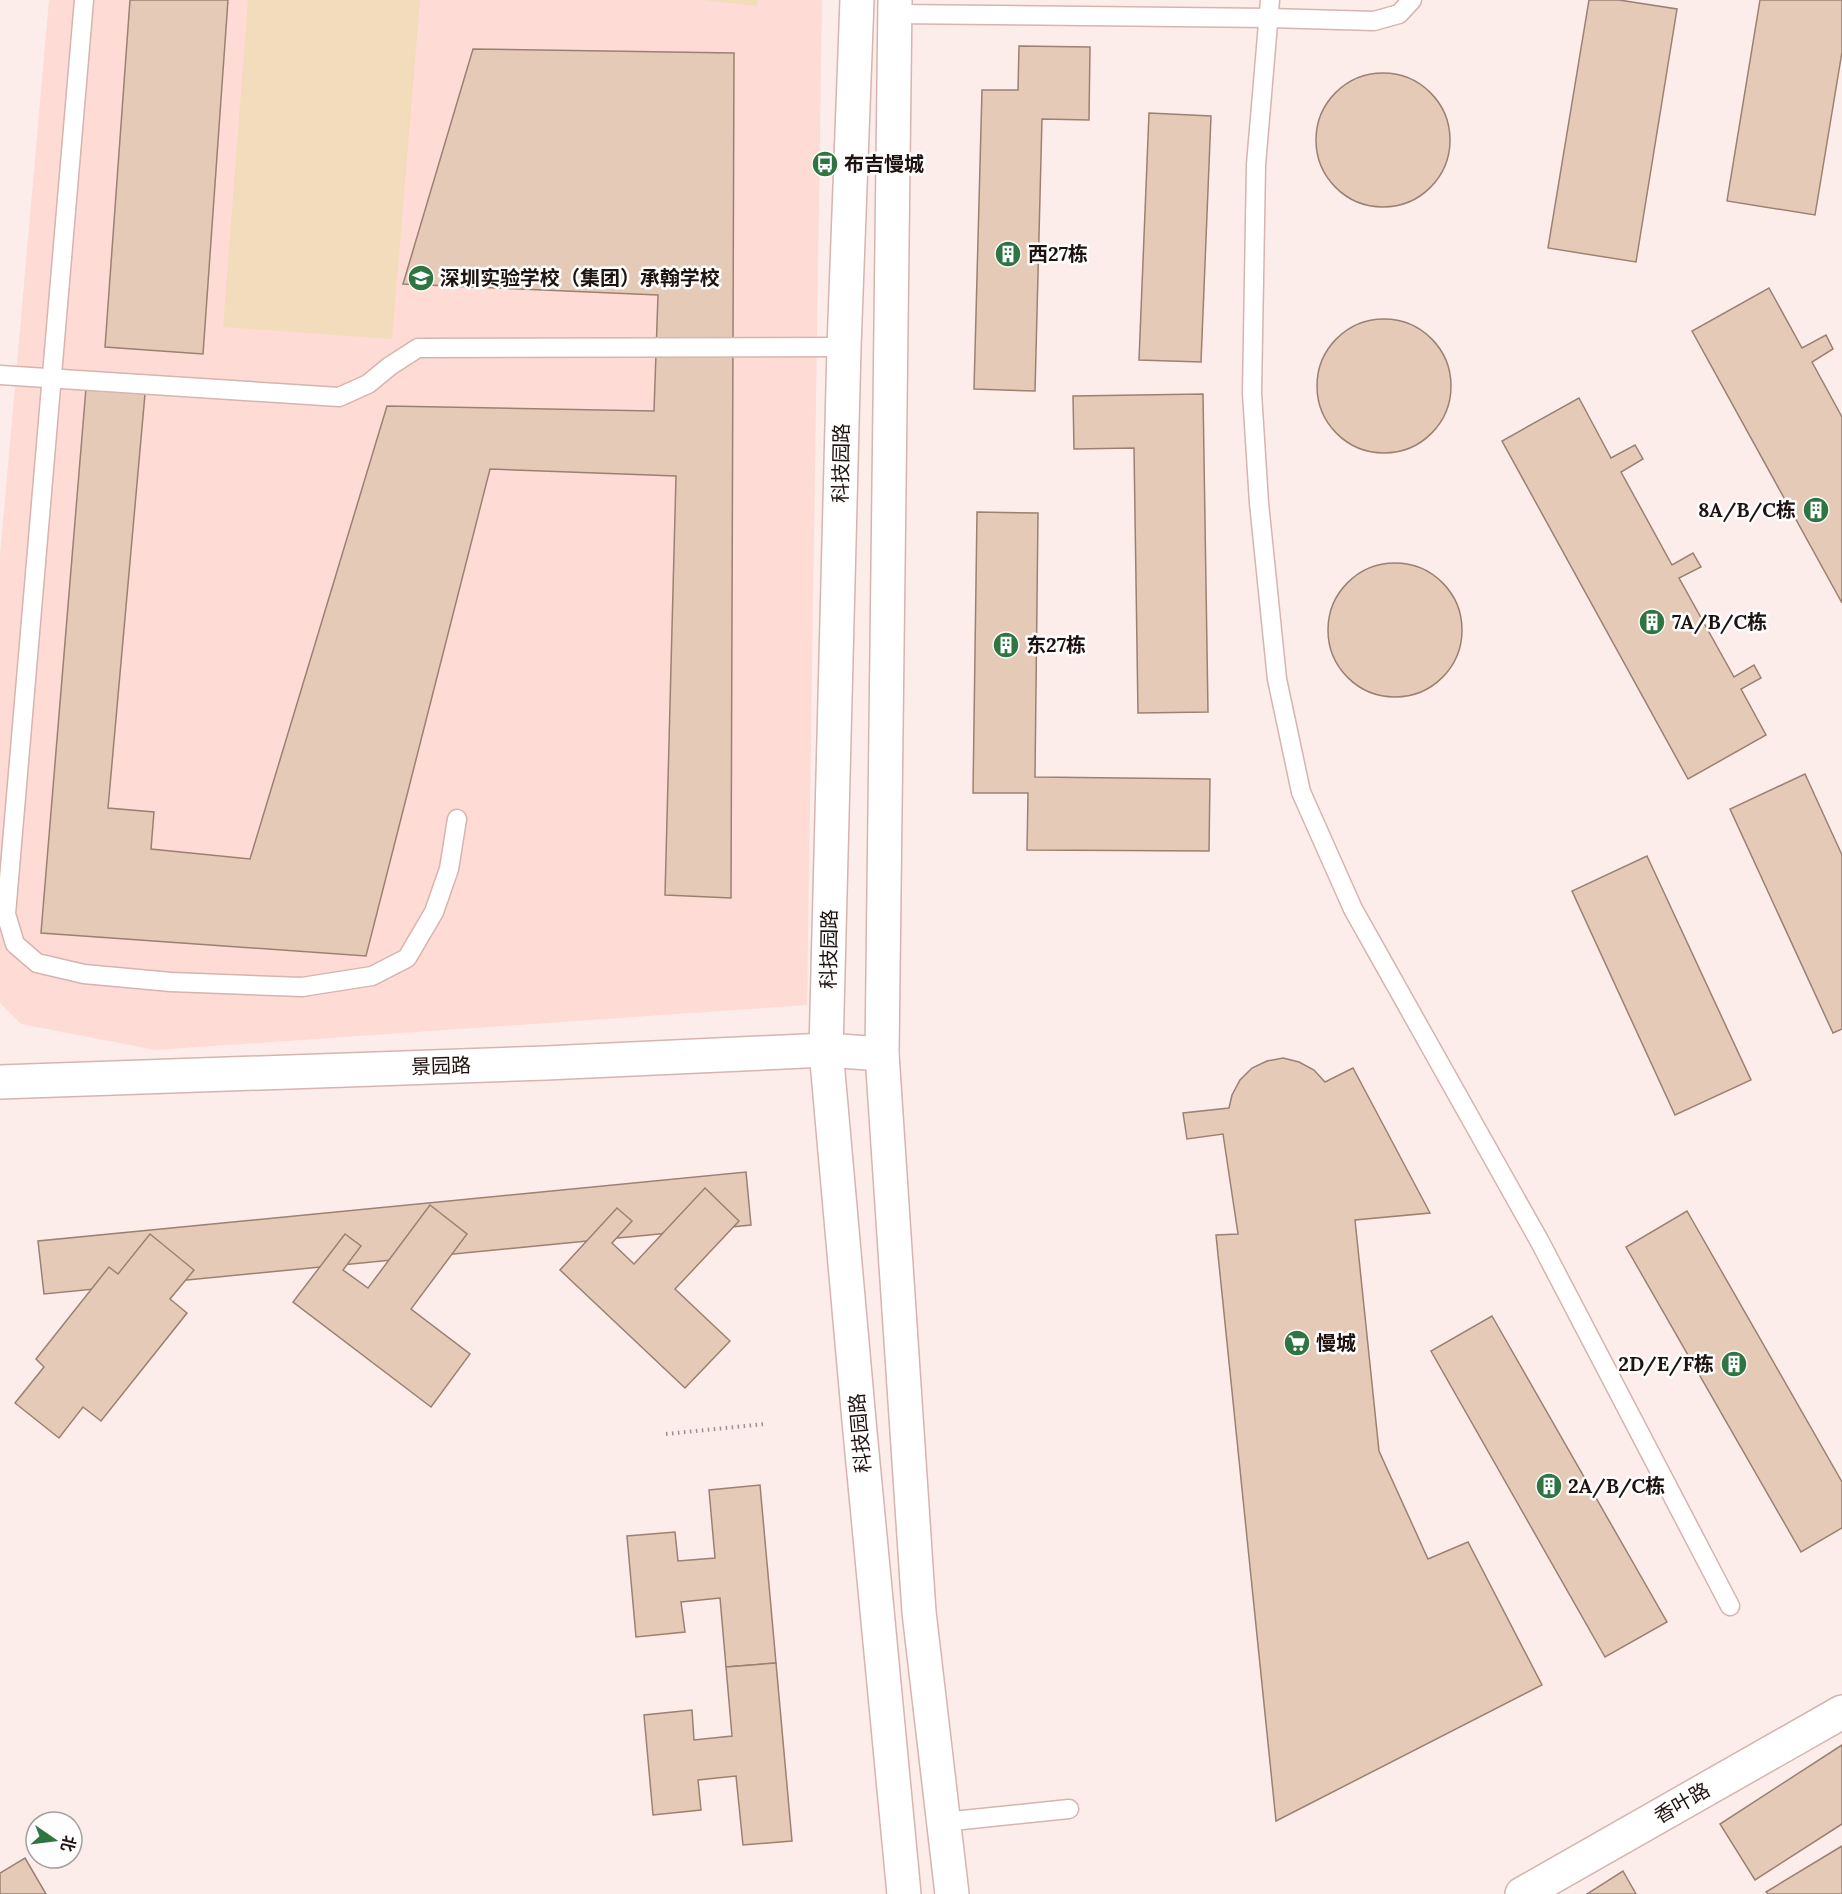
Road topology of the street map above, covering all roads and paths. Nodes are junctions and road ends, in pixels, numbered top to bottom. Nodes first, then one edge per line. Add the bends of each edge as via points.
1 (84, 0) edge
2 (857, 0) edge
3 (1412, 0) edge
4 (895, 7) edge
5 (1269, 9) edge
6 (844, 347) junction
7 (0, 375) edge
8 (51, 378) junction
9 (457, 819) dead end
10 (826, 1050) junction
11 (882, 1054) junction
12 (0, 1082) edge
13 (765, 1424) dead end
14 (666, 1434) dead end
15 (1730, 1606) dead end
16 (1842, 1712) edge
17 (1069, 1809) dead end
18 (943, 1822) junction
19 (904, 1894) edge
20 (952, 1894) edge
21 (1522, 1894) edge

1 - 8 lane
2 - 6 main road, 科技园路
3 - 5 lane via 1399,14 1374,21
4 - 5 lane
4 - 11 main road
5 - 15 lane via 1256,165 1252,393 1277,679 1301,792 1353,909 1540,1242
6 - 8 lane via 418,348 368,384 339,397
6 - 10 main road, 科技园路
7 - 8 lane
8 - 9 lane via 6,914 15,944 37,963 84,974 171,982 302,987 372,976 407,958 434,912 449,868
10 - 11 main road, 景园路
10 - 12 main road, 景园路
10 - 19 main road, 科技园路
11 - 18 main road via 919,1612
13 - 14 path
16 - 21 main road, 香叶路
17 - 18 lane
18 - 20 main road

